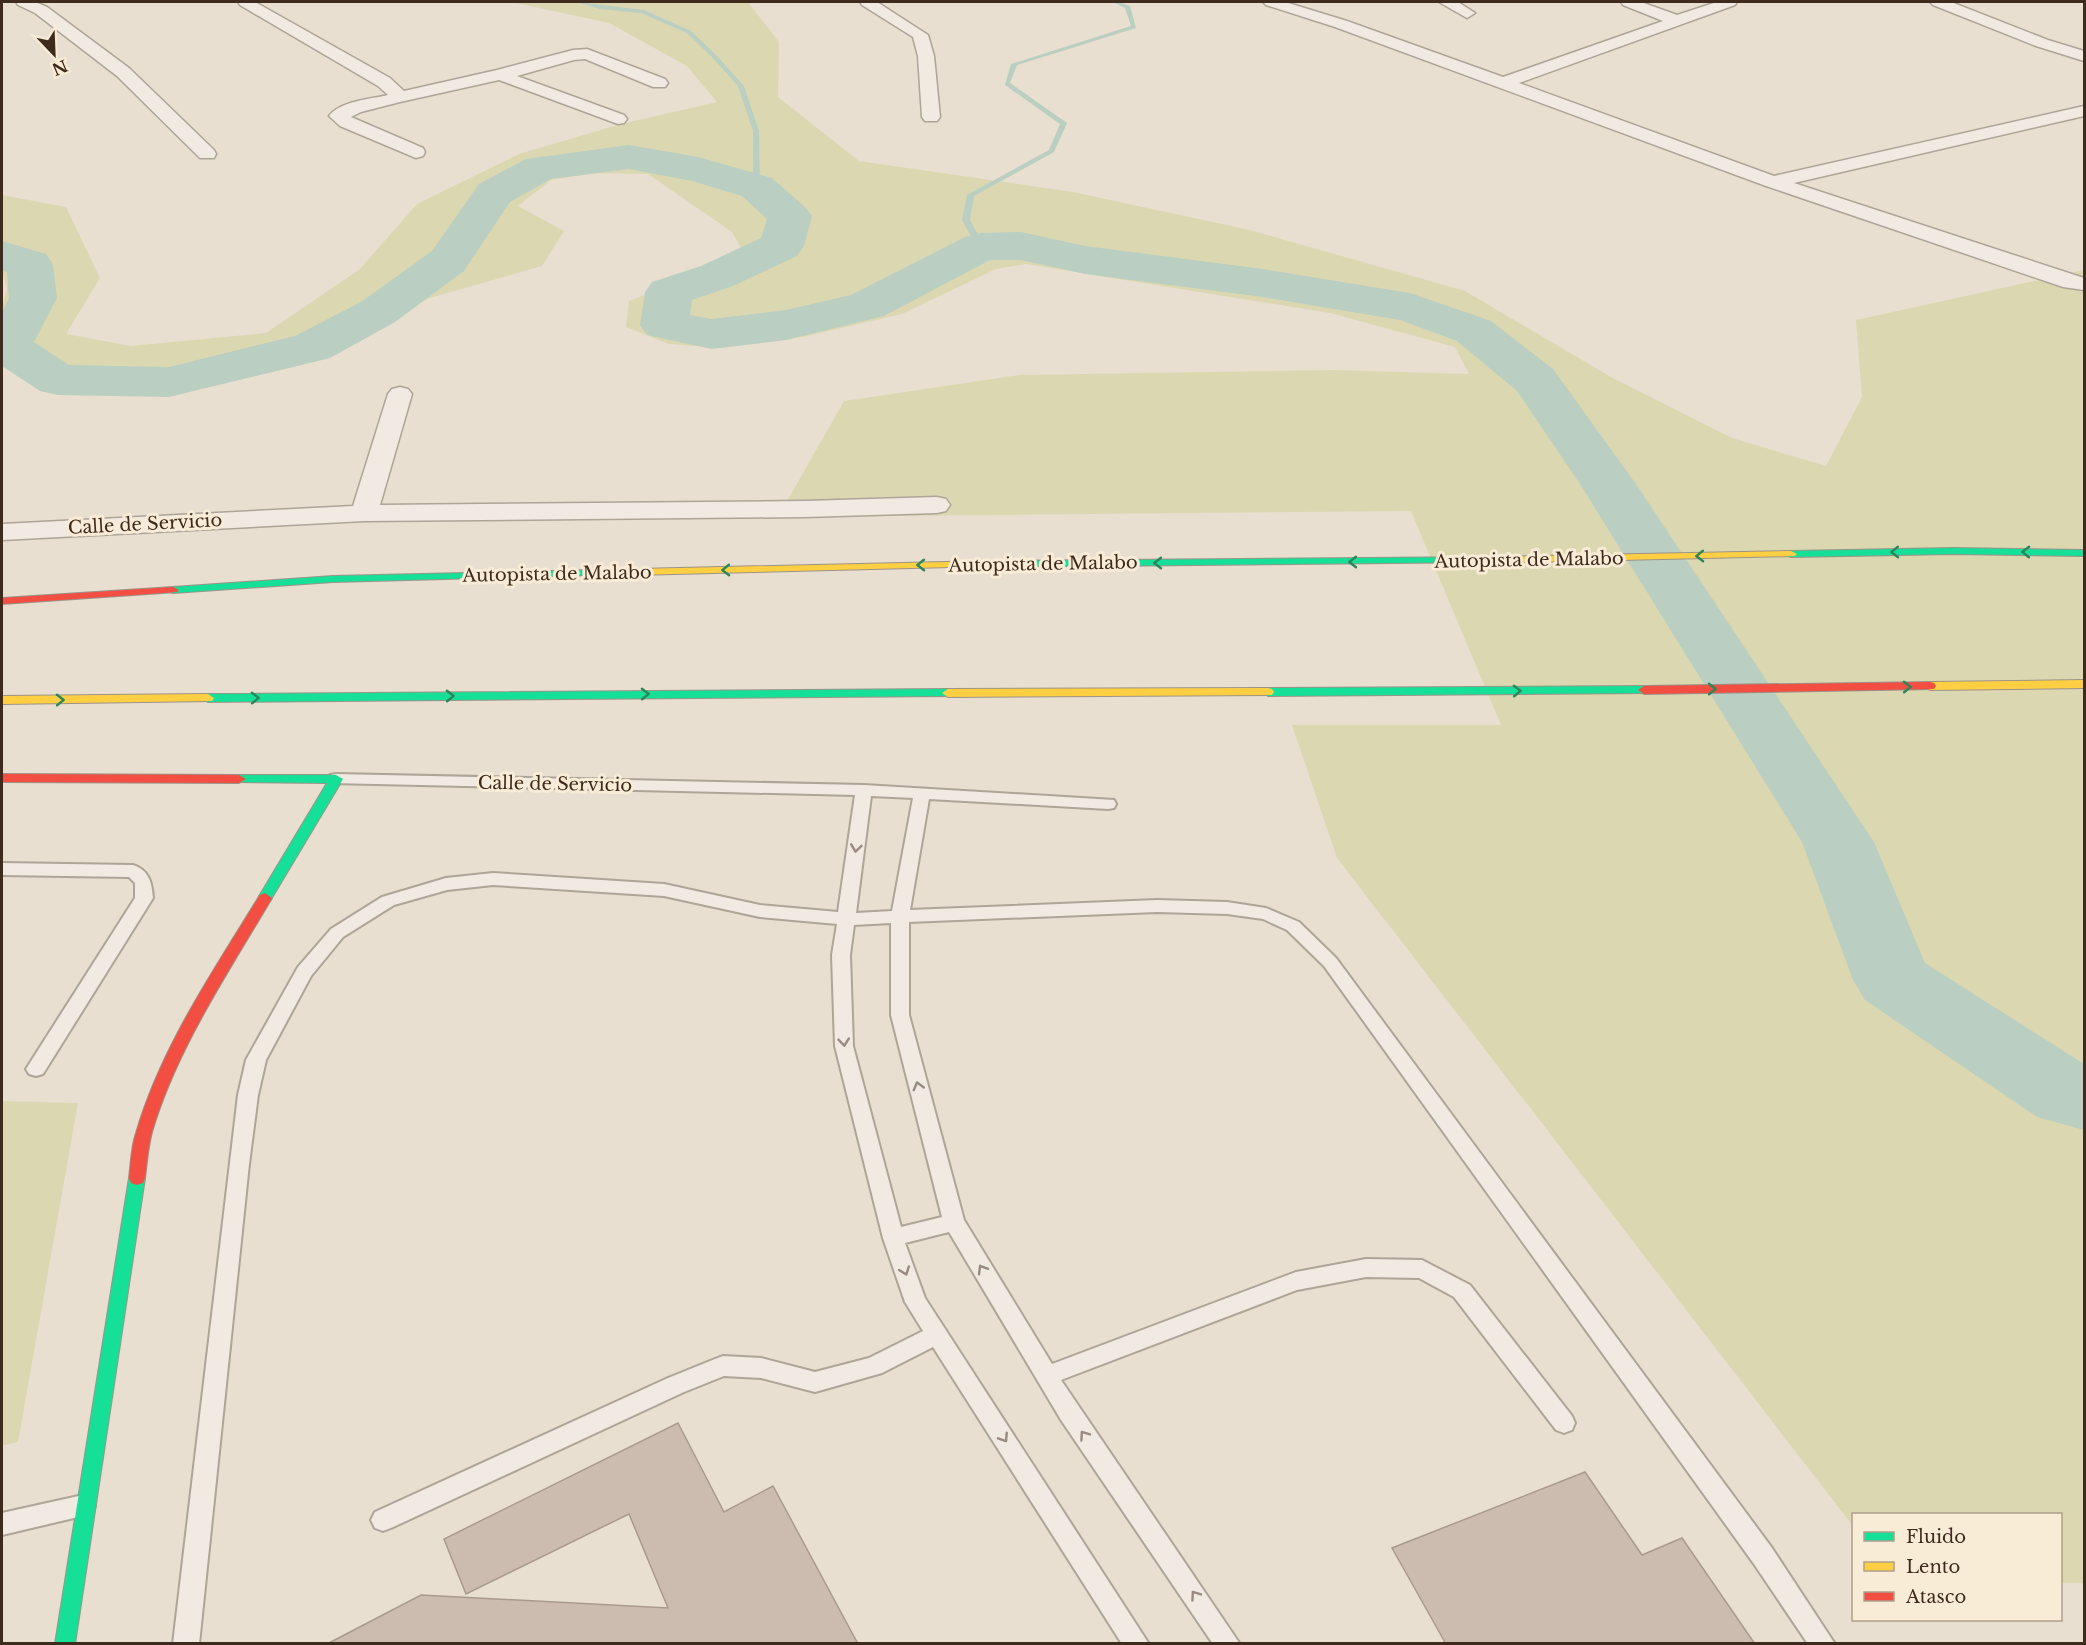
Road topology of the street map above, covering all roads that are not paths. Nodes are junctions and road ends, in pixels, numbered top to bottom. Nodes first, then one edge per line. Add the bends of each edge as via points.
1 (23, 2) edge
2 (245, 2) edge
3 (867, 2) edge
4 (1271, 2) edge
5 (1448, 2) edge
6 (1628, 2) edge
7 (1730, 2) edge
8 (1938, 2) edge
9 (1467, 12) dead end
10 (1675, 20) junction
11 (2085, 56) edge
12 (500, 75) junction
13 (659, 83) dead end
14 (1501, 84) junction
15 (399, 97) junction
16 (2085, 111) edge
17 (931, 117) dead end
18 (618, 119) dead end
19 (416, 152) dead end
20 (207, 154) dead end
21 (1773, 182) junction
22 (2085, 284) edge
23 (400, 394) dead end
24 (937, 505) dead end
25 (363, 513) junction
26 (2, 532) edge
27 (2085, 553) edge
28 (2, 601) edge
29 (2085, 684) edge
30 (2, 700) edge
31 (2, 778) edge
32 (336, 779) junction
33 (864, 790) junction
34 (922, 792) junction
35 (1108, 804) dead end
36 (2, 869) edge
37 (900, 917) junction
38 (846, 920) junction
39 (36, 1069) dead end
40 (954, 1222) junction
41 (893, 1238) junction
42 (937, 1334) junction
43 (1047, 1376) junction
44 (1564, 1423) dead end
45 (87, 1505) junction
46 (383, 1520) dead end
47 (2, 1524) edge
48 (65, 1644) edge
49 (186, 1644) edge
50 (1137, 1644) edge
51 (1228, 1644) edge
52 (1823, 1644) edge

1 - 20 street via 41,10 123,72
2 - 15 street via 384,82
3 - 17 street via 920,35 926,56
4 - 14 street via 1345,18
5 - 9 street
6 - 10 street
7 - 10 street
8 - 11 street
10 - 14 street
12 - 13 street via 587,54
12 - 15 street
12 - 18 street
14 - 21 street
15 - 19 street via 338,116
16 - 21 street
21 - 22 street
23 - 25 street
24 - 25 street, Calle de Servicio
25 - 26 street, Calle de Servicio
27 -> 28 main road, Autopista de Malabo via 1954,550 1411,562 1037,563 333,579
30 -> 29 main road via 1458,692
31 - 32 main road, Calle de Servicio
32 - 33 lane, Calle de Servicio
32 - 45 main road via 197,1014 169,1067 144,1133
33 - 34 lane, Calle de Servicio
33 -> 38 lane
34 - 35 lane, Calle de Servicio
34 - 37 lane
36 - 39 lane via 133,871 142,881 144,898
37 - 38 lane
40 -> 37 lane via 900,1015
37 - 52 lane via 1157,906 1227,908 1266,914 1293,926 1330,962
38 -> 41 lane via 841,955 844,1046
38 - 49 lane via 760,911 664,890 493,879 446,884 388,901 337,933 298,981 256,1060 248,1095
40 - 41 lane
43 -> 40 lane
41 -> 42 lane via 916,1302
42 - 46 lane via 874,1366 815,1382 761,1368 723,1366
42 -> 50 lane
43 - 44 lane via 1296,1281 1366,1268 1422,1269 1462,1291
51 -> 43 lane
45 - 47 lane
45 - 48 main road

